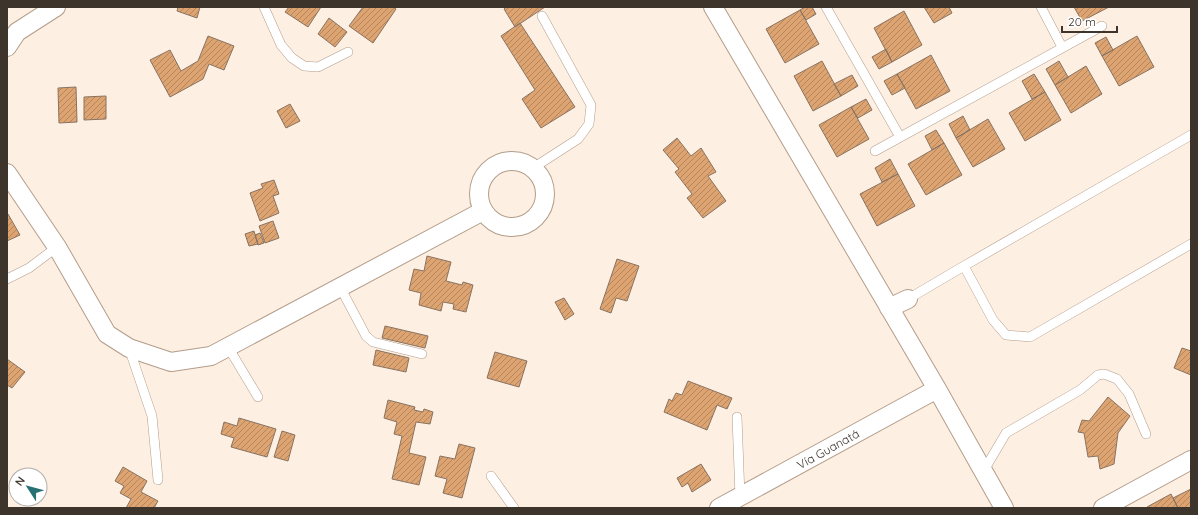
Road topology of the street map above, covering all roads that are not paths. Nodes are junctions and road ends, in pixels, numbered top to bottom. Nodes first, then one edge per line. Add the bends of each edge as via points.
1 (56, 7) edge
2 (264, 7) edge
3 (713, 7) edge
4 (826, 7) edge
5 (1041, 7) edge
6 (542, 16) dead end
7 (1102, 26) dead end
8 (7, 46) edge
9 (1062, 47) junction
10 (348, 52) dead end
11 (1191, 135) edge
12 (900, 137) junction
13 (875, 150) dead end
14 (533, 168) junction
15 (7, 174) edge
16 (483, 211) junction
17 (1191, 244) edge
18 (57, 247) junction
19 (964, 266) junction
20 (7, 279) edge
21 (340, 287) junction
22 (908, 299) joint
23 (889, 308) junction
24 (228, 347) junction
25 (129, 348) junction
26 (422, 354) dead end
27 (937, 389) junction
28 (258, 397) dead end
29 (737, 417) dead end
30 (1146, 434) dead end
31 (1191, 460) edge
32 (983, 472) junction
33 (491, 476) dead end
34 (158, 480) dead end
35 (740, 497) junction
36 (514, 508) edge
37 (719, 508) edge
38 (1004, 508) edge
39 (1103, 508) edge

1 - 8 street via 18,32
2 - 10 lane via 281,45 292,58 304,66 318,67
3 - 23 street
4 - 12 lane
5 - 9 lane
6 - 14 lane via 591,105 589,124 578,139
7 - 9 lane
9 - 12 lane
11 - 19 lane
12 - 13 lane
14 - 16 street via 521,162 508,161 490,169 480,186 479,199
14 - 16 street via 542,179 545,194 542,208 534,220 520,227 506,228 493,222
15 - 18 street
16 - 21 street
17 - 19 lane via 1030,337 1006,335 993,320
18 - 20 lane via 29,268
18 - 25 street via 107,334
19 - 22 lane
21 - 24 street
21 - 26 lane via 366,336 373,342
22 - 23 street
23 - 27 street
24 - 25 street via 211,356 171,362
24 - 28 lane
25 - 34 lane via 152,416
27 - 32 street
27 - 35 street, Vía Guanatá
29 - 35 lane
30 - 32 lane via 1129,394 1117,378 1098,375 1080,390 1006,432
31 - 39 street
32 - 38 street
33 - 36 lane
35 - 37 street, Vía Guanatá

